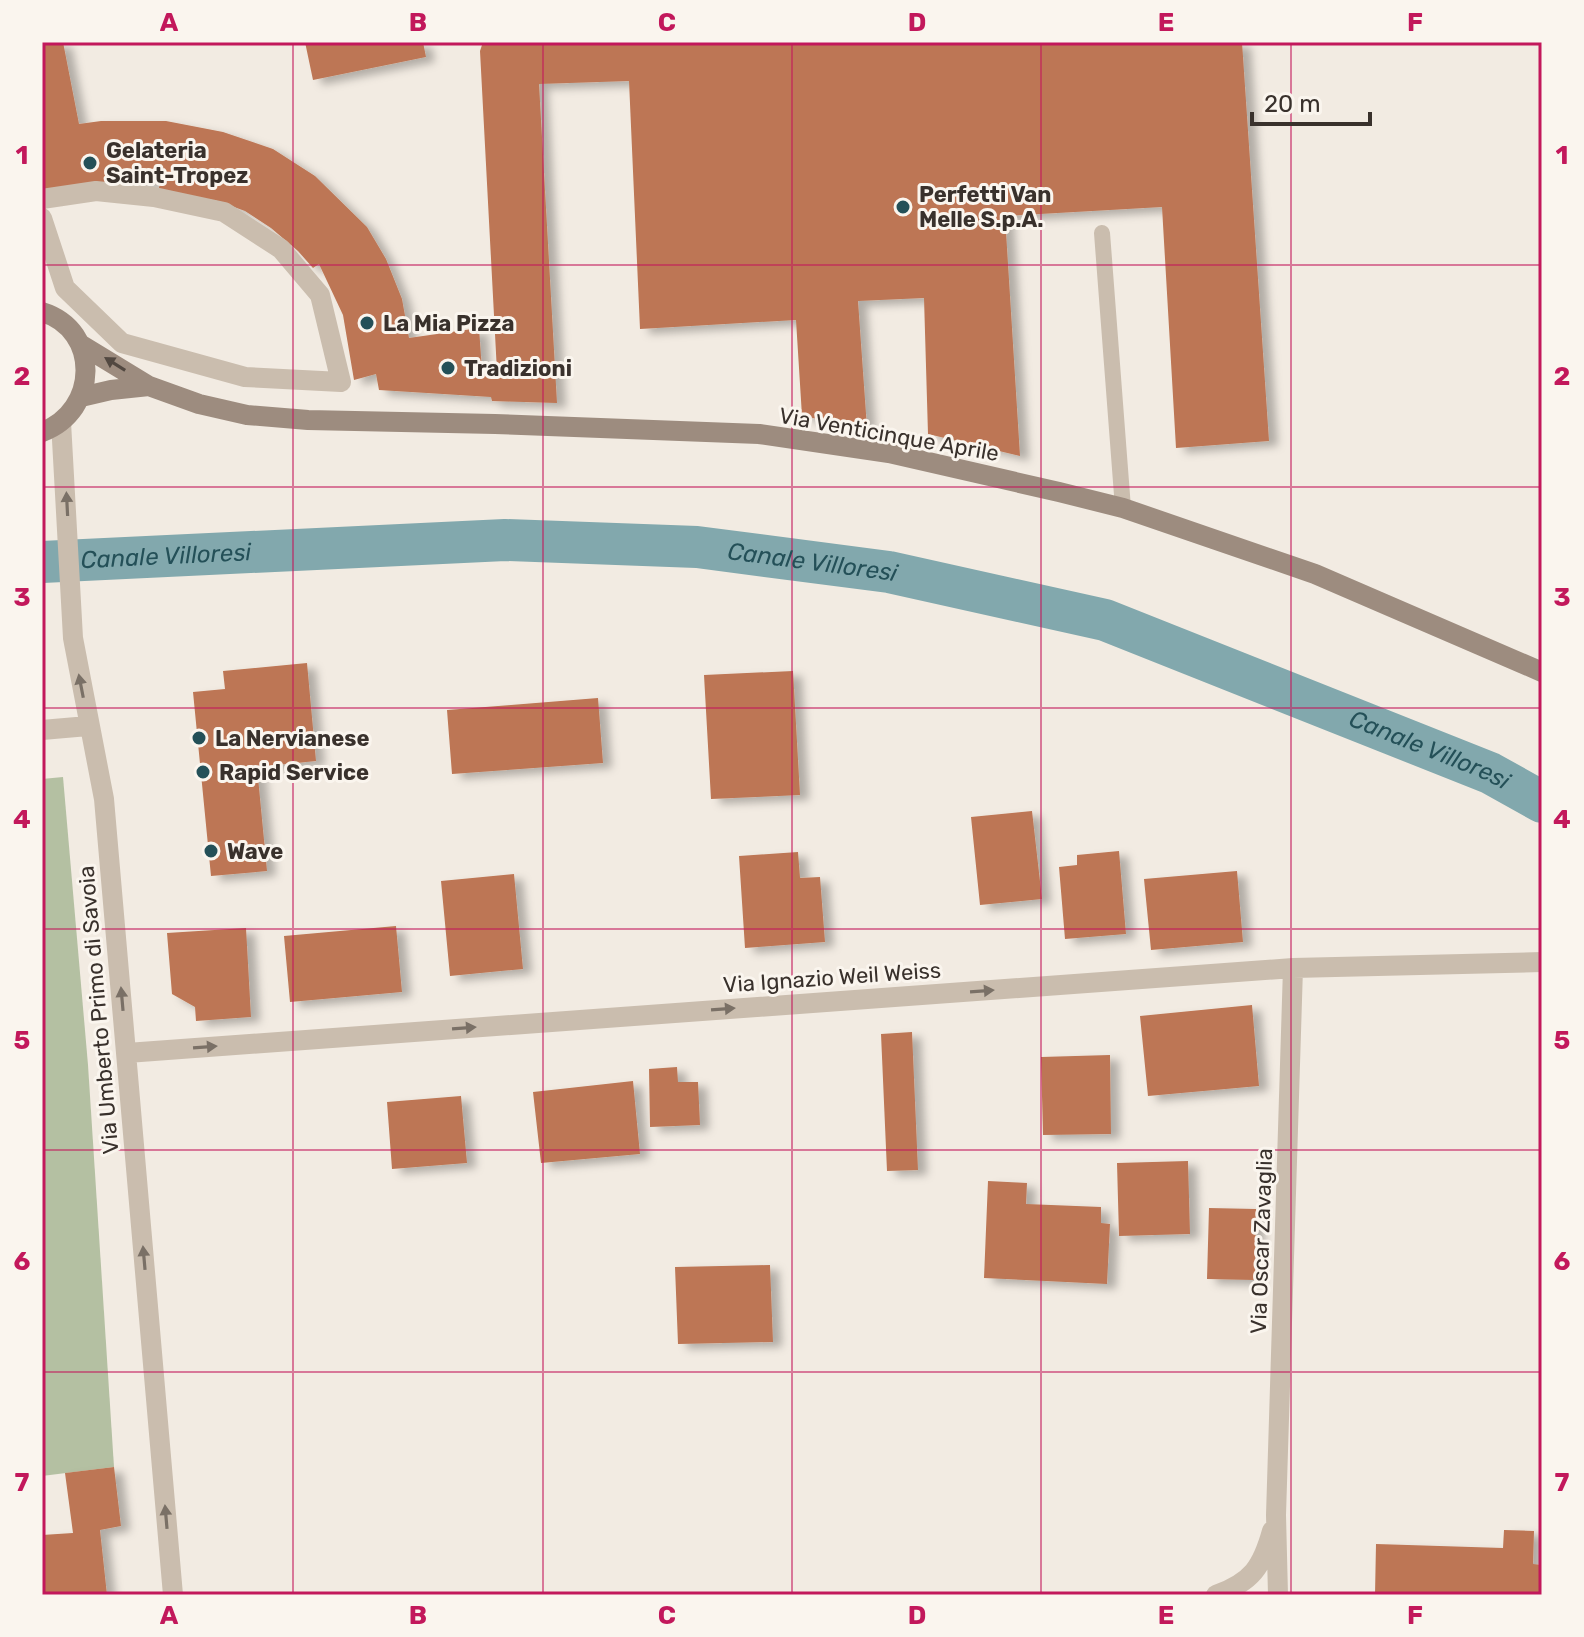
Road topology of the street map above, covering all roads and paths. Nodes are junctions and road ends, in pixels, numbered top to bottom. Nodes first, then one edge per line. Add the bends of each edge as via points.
1 (42, 199) edge
2 (42, 218) edge
3 (1102, 233) dead end
4 (44, 310) edge
5 (80, 344) junction
6 (149, 386) junction
7 (81, 397) junction
8 (61, 422) junction
9 (42, 432) edge
10 (1123, 508) junction
11 (1542, 672) edge
12 (88, 726) junction
13 (42, 730) edge
14 (1542, 962) edge
15 (1293, 968) junction
16 (127, 1053) junction
17 (1276, 1515) junction
18 (173, 1595) edge
19 (1216, 1595) edge
20 (1278, 1595) edge

1 - 2 street via 96,191 224,212 281,249 320,295 341,382 245,377 122,343 65,288
3 - 10 lane
4 - 5 street, Via Venticinque Aprile
6 -> 5 street, Via Venticinque Aprile
5 - 7 street via 86,380
6 - 7 street, Via Venticinque Aprile
6 - 10 street, Via Venticinque Aprile via 199,404 293,419 759,434 889,453
7 - 8 street
8 - 9 street
12 -> 8 street, Via Umberto Primo di Savoia via 73,638
10 - 11 street, Via Venticinque Aprile via 1315,574
12 - 13 street
16 -> 12 street, Via Umberto Primo di Savoia via 104,799
14 - 15 street, Via Ignazio Weil Weiss
16 -> 15 street, Via Ignazio Weil Weiss
15 - 17 street, Via Oscar Zavaglia
18 -> 16 street, Via Umberto Primo di Savoia
17 - 19 street, Via Oscar Zavaglia via 1266,1552 1253,1573
17 - 20 street, Via Oscar Zavaglia

